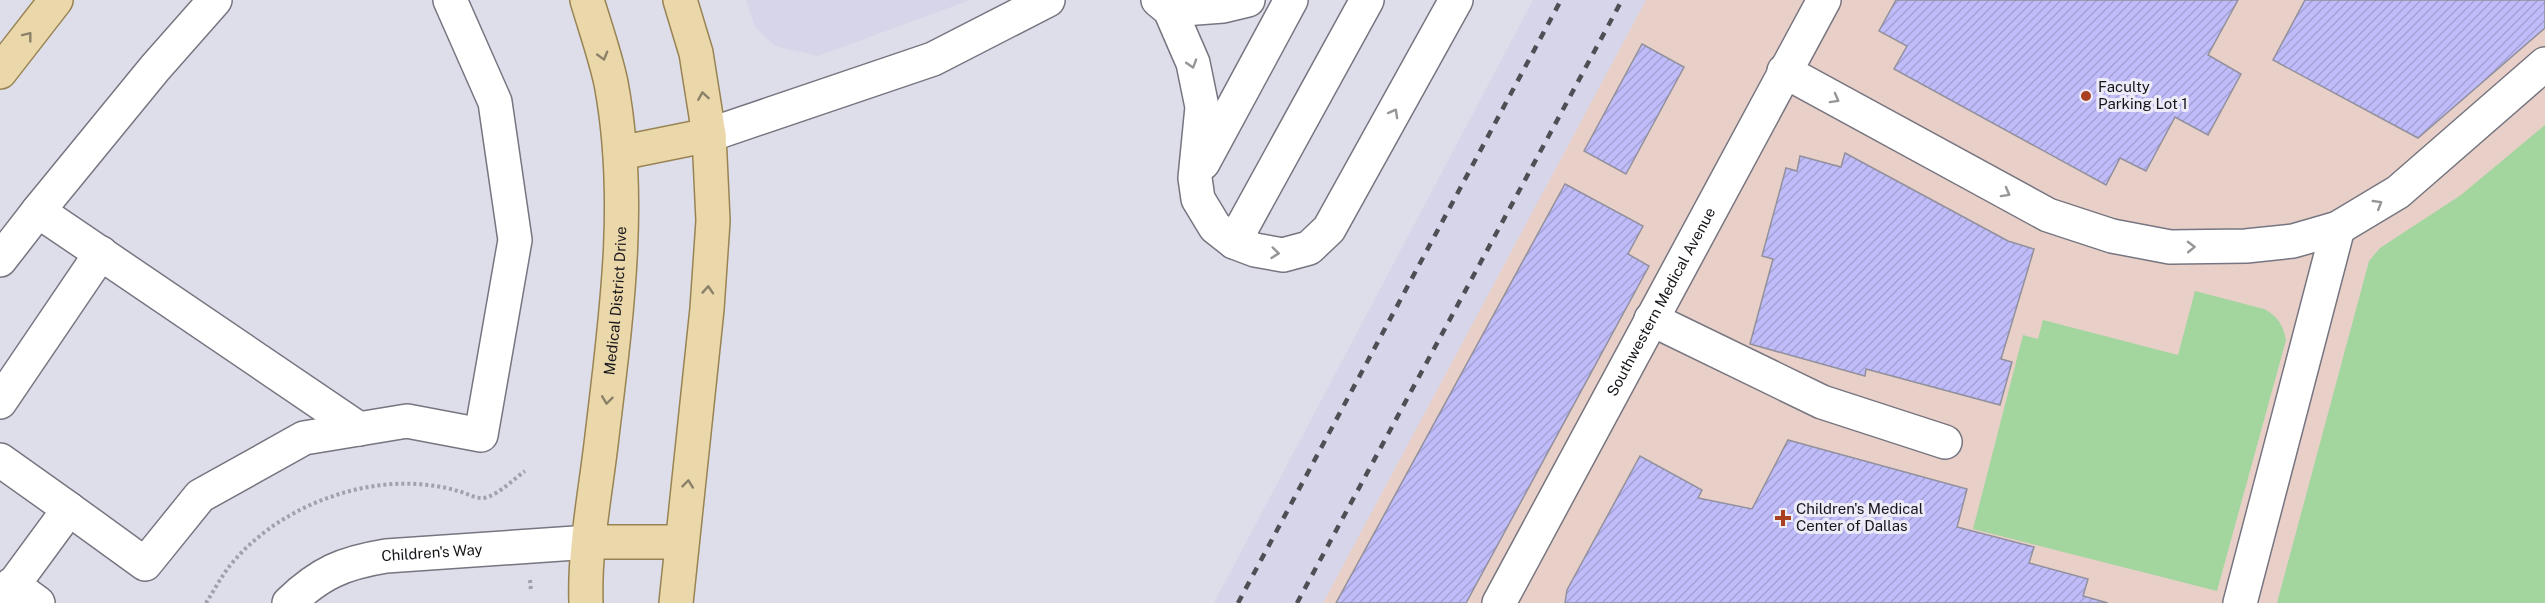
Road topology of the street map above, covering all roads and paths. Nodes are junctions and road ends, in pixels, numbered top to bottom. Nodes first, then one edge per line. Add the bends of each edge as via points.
1 (56, 0) edge
2 (215, 0) edge
3 (450, 0) edge
4 (586, 0) edge
5 (680, 0) edge
6 (1248, 0) edge
7 (1291, 0) edge
8 (1367, 0) edge
9 (1456, 0) edge
10 (1824, 0) edge
11 (1037, 3) edge
12 (1164, 5) edge
13 (2545, 64) edge
14 (1784, 71) junction
15 (0, 72) edge
16 (709, 135) junction
17 (620, 153) junction
18 (1195, 178) junction
19 (38, 211) junction
20 (2338, 228) junction
21 (1234, 242) junction
22 (101, 253) junction
23 (0, 260) edge
24 (1651, 319) junction
25 (0, 402) edge
26 (359, 429) junction
27 (1945, 442) dead end
28 (0, 460) edge
29 (525, 471) dead end
30 (69, 509) junction
31 (682, 542) junction
32 (590, 543) junction
33 (530, 579) dead end
34 (531, 591) dead end
35 (6, 593) edge
36 (38, 603) edge
37 (206, 603) edge
38 (289, 603) edge
39 (586, 603) edge
40 (676, 603) edge
41 (1499, 603) edge
42 (2240, 603) edge

15 -> 1 main road
2 - 19 street
3 - 26 street via 495,102 515,240 481,435 407,421
4 -> 17 main road, Medical District Drive via 610,82
16 -> 5 main road via 696,53
6 - 12 street via 1223,6
7 - 18 street
8 - 21 street
21 -> 9 street via 1283,255 1309,248 1329,229
10 - 14 street, Southwestern Medical Avenue
11 - 16 street via 933,59
12 -> 18 street via 1193,63 1202,107
20 -> 13 street via 2398,192
14 -> 20 street via 2048,215 2112,236 2170,247 2246,246 2293,241
14 - 24 street, Southwestern Medical Avenue
16 - 17 main road
31 -> 16 main road via 713,221
17 -> 32 main road, Medical District Drive via 622,240 617,313
18 - 21 street via 1198,199 1215,227
19 - 22 street
19 - 23 street
20 - 42 street
22 - 25 street
22 - 26 street
24 - 27 street via 1822,402
24 - 41 street, Southwestern Medical Avenue
26 - 30 street via 304,438 200,496 145,564
28 - 30 street
29 - 37 path via 487,498 427,485 391,485 331,497 305,507 255,540 229,568
30 - 35 street
31 - 32 main road
31 - 40 main road
32 - 38 street, Children's Way via 362,560 310,583
32 - 39 main road, Medical District Drive
33 - 34 path
35 - 36 street

